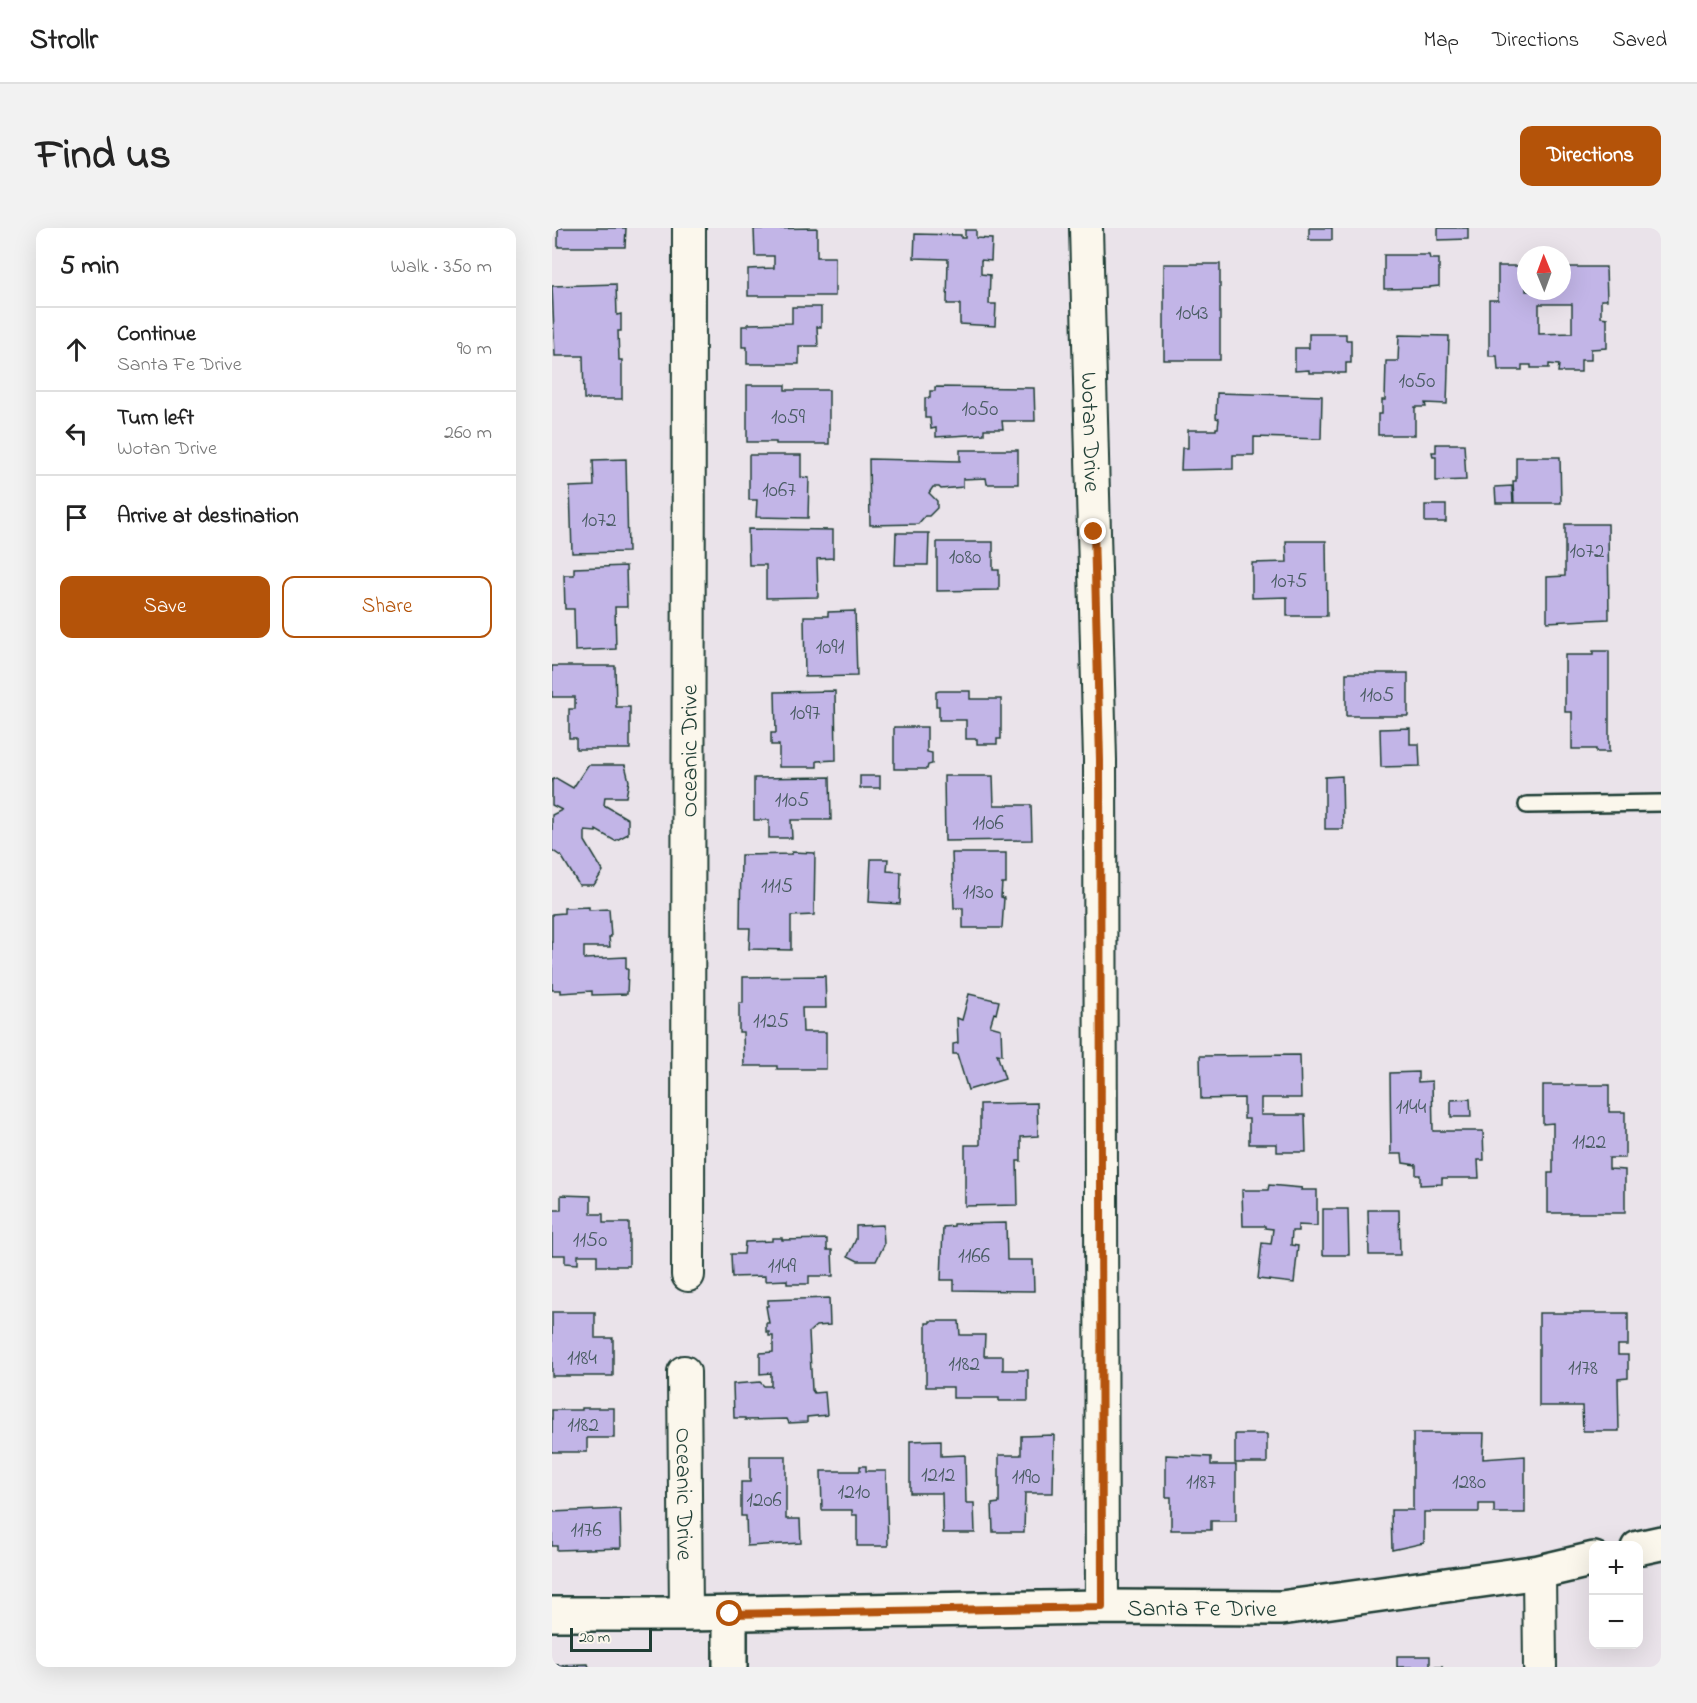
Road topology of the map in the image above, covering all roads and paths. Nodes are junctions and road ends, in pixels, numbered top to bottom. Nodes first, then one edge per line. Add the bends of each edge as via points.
1 (689, 228) edge
2 (1086, 228) edge
3 (1661, 803) edge
4 (1527, 805) dead end
5 (688, 1275) dead end
6 (684, 1372) dead end
7 (1661, 1543) edge
8 (1643, 1547) edge
9 (1589, 1560) edge
10 (1539, 1572) junction
11 (1102, 1607) junction
12 (552, 1614) edge
13 (686, 1614) junction
14 (730, 1614) junction
15 (730, 1667) edge
16 (1540, 1667) edge

1 - 5 street, Oceanic Drive
2 - 11 street, Wotan Drive via 1100,760
3 - 4 lane
6 - 13 street, Oceanic Drive
7 - 8 main road
9 - 10 main road, Santa Fe Drive
10 - 11 main road, Santa Fe Drive via 1281,1608
10 - 16 street
11 - 14 main road, Santa Fe Drive
12 - 13 main road, Santa Fe Drive
13 - 14 main road, Santa Fe Drive
14 - 15 main road

